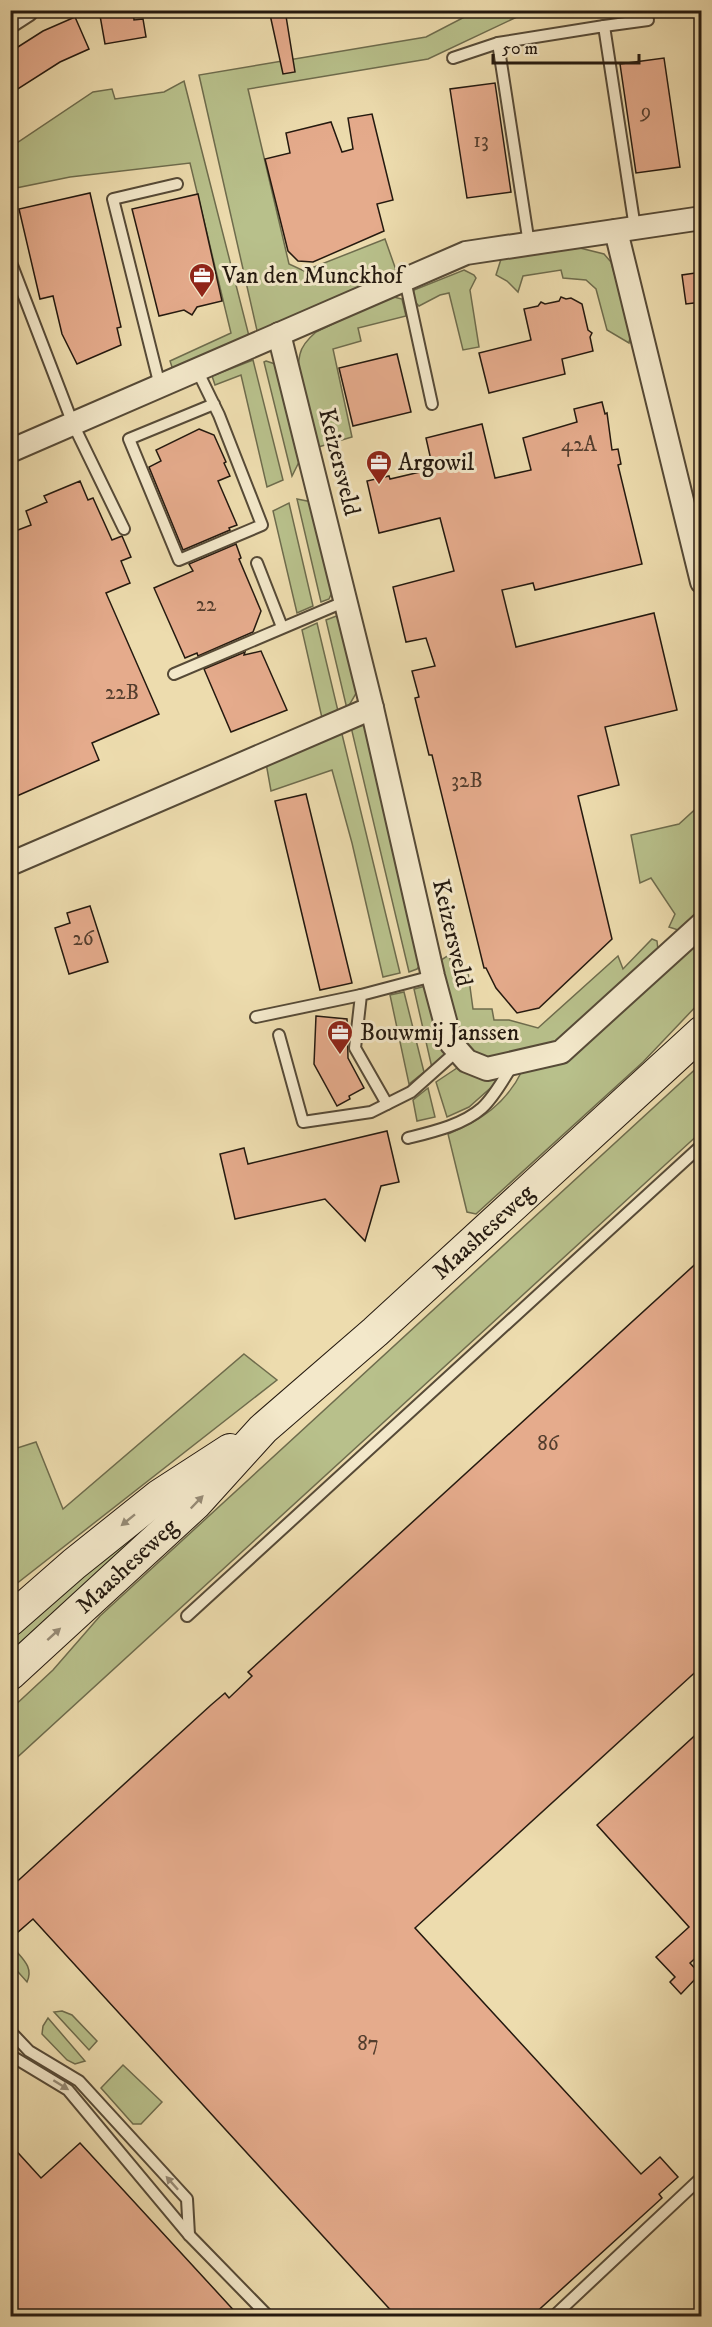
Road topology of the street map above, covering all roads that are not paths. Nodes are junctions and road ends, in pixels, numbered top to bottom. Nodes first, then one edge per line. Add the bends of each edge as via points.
1 (27, 10) edge
2 (648, 20) dead end
3 (10, 21) edge
4 (604, 26) junction
5 (498, 43) junction
6 (453, 58) dead end
7 (177, 184) dead end
8 (702, 218) edge
9 (626, 229) junction
10 (528, 244) junction
11 (10, 260) edge
12 (405, 280) junction
13 (279, 334) junction
14 (197, 370) junction
15 (160, 386) junction
16 (214, 404) junction
17 (432, 404) dead end
18 (73, 424) junction
19 (10, 451) edge
20 (124, 529) dead end
21 (257, 563) dead end
22 (702, 582) edge
23 (345, 601) junction
24 (282, 627) junction
25 (174, 674) dead end
26 (372, 708) junction
27 (10, 864) edge
28 (702, 924) edge
29 (433, 976) junction
30 (361, 995) junction
31 (256, 1017) dead end
32 (702, 1032) edge
33 (279, 1035) dead end
34 (458, 1051) junction
35 (513, 1064) junction
36 (387, 1104) junction
37 (408, 1138) dead end
38 (702, 1145) edge
39 (263, 1429) junction
40 (187, 1616) dead end
41 (10, 1620) edge
42 (10, 1674) edge
43 (10, 2031) edge
44 (10, 2055) edge
45 (702, 2177) edge
46 (189, 2235) junction
47 (268, 2316) edge
48 (554, 2316) edge

1 - 3 street
2 - 4 lane
4 - 5 lane
4 - 9 lane
5 - 6 lane
5 - 10 lane
7 - 15 lane via 113,199
8 - 9 street
9 - 10 street
9 - 22 street
10 - 12 street via 466,253
11 - 18 lane
12 - 13 street
12 - 17 lane
13 - 14 street
13 - 23 street, Keizersveld
14 - 15 street
14 - 16 lane
15 - 18 street
16 - 16 lane via 129,439 179,560 262,525
18 - 19 street
18 - 20 lane
21 - 24 lane
23 - 24 lane
23 - 26 street, Keizersveld
24 - 25 lane
26 - 27 street
26 - 29 street, Keizersveld
28 - 35 street via 561,1052
29 - 30 lane
29 - 34 street, Keizersveld via 452,1043
30 - 31 lane
30 - 36 lane via 355,1047
32 - 39 main road, Maasheseweg via 375,1332
33 - 36 lane via 303,1122 371,1112
34 - 35 street via 467,1061 487,1069
34 - 36 lane via 411,1092
35 - 37 lane via 481,1109 442,1130
38 - 40 lane
39 -> 41 main road, Maasheseweg via 159,1496
42 -> 39 main road, Maasheseweg via 195,1504
46 -> 43 lane via 187,2199 80,2080 29,2051
44 -> 46 lane via 68,2090
45 - 48 lane
46 - 47 lane

